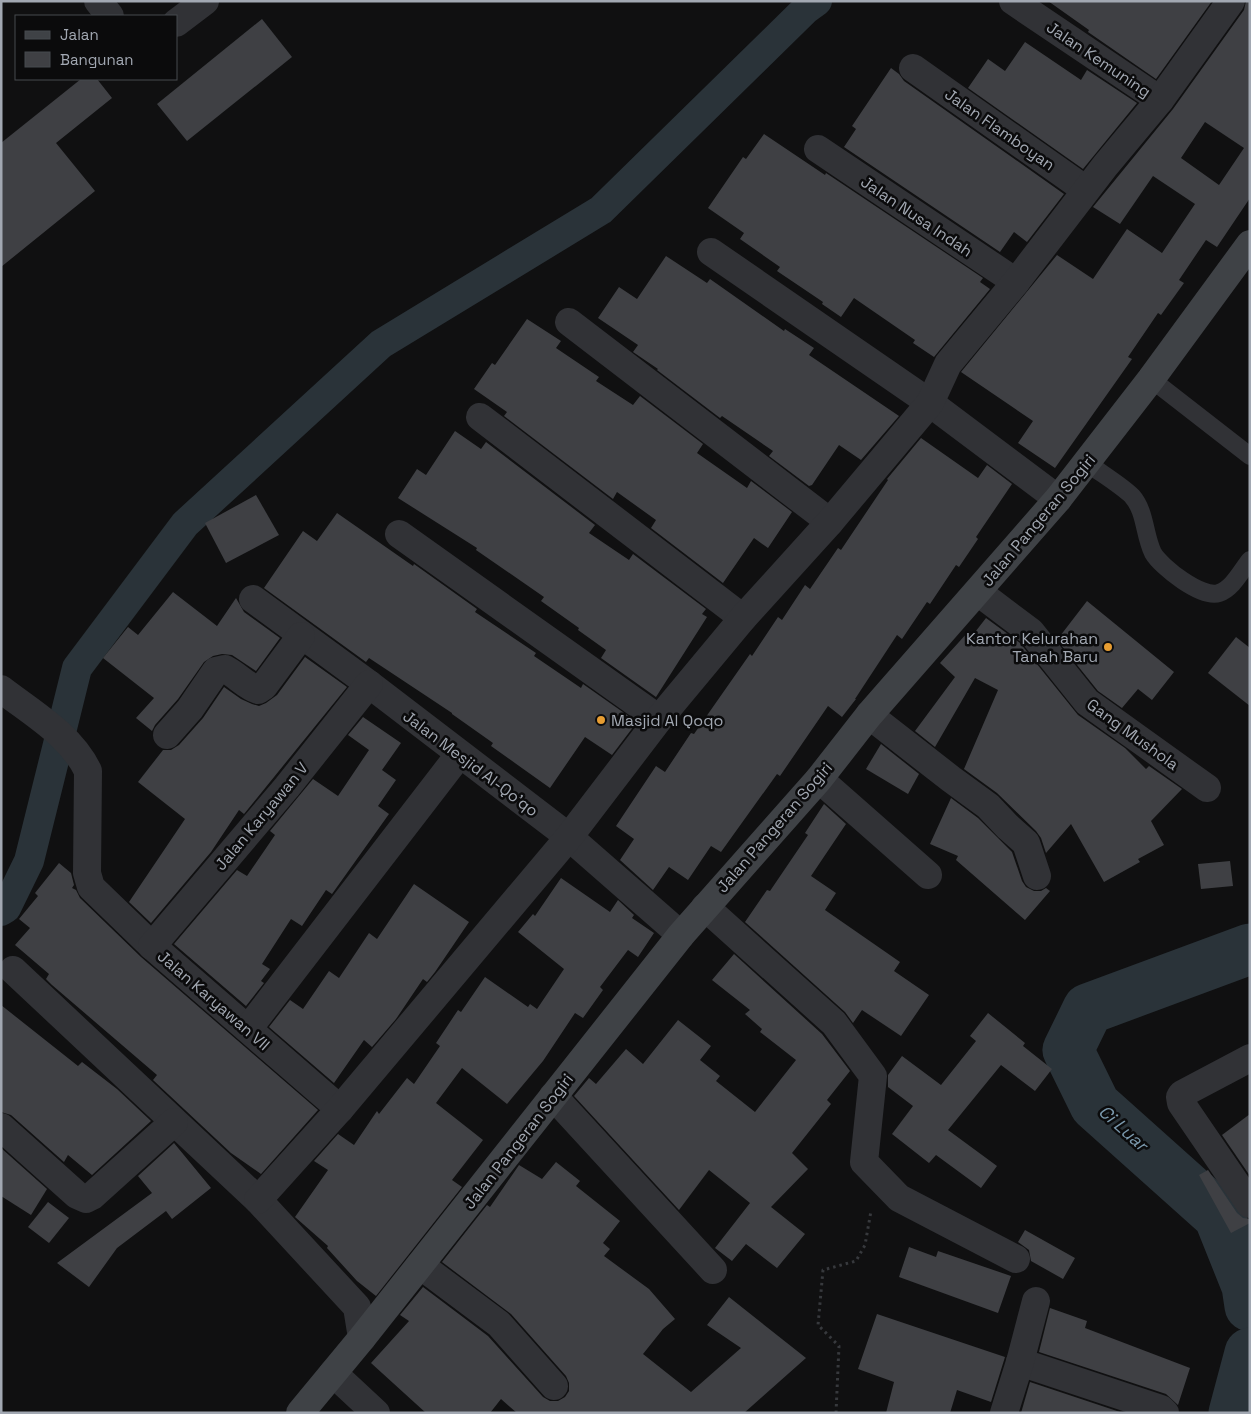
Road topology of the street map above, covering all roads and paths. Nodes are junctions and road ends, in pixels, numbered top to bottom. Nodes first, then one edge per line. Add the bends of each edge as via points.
1 (98, 1) edge
2 (205, 1) edge
3 (1013, 1) edge
4 (1231, 1) edge
5 (109, 15) edge
6 (1250, 16) edge
7 (178, 21) edge
8 (913, 68) dead end
9 (1160, 100) junction
10 (818, 149) dead end
11 (1086, 190) junction
12 (1250, 244) edge
13 (710, 252) dead end
14 (1016, 282) junction
15 (569, 322) dead end
16 (1151, 379) junction
17 (930, 403) junction
18 (480, 417) dead end
19 (1250, 456) edge
20 (1086, 462) junction
21 (1058, 499) junction
22 (830, 522) junction
23 (399, 534) dead end
24 (1250, 560) edge
25 (978, 592) junction
26 (253, 599) dead end
27 (743, 618) junction
28 (301, 636) junction
29 (368, 684) junction
30 (7, 693) edge
31 (869, 714) junction
32 (659, 719) junction
33 (167, 735) dead end
34 (459, 755) junction
35 (819, 779) junction
36 (1207, 788) dead end
37 (569, 837) junction
38 (928, 875) dead end
39 (1037, 876) dead end
40 (705, 907) junction
41 (681, 935) junction
42 (152, 946) junction
43 (13, 970) dead end
44 (248, 1029) junction
45 (1250, 1058) edge
46 (553, 1096) junction
47 (340, 1109) junction
48 (174, 1122) junction
49 (1, 1127) edge
50 (258, 1200) junction
51 (1250, 1204) edge
52 (871, 1207) dead end
53 (1016, 1260) dead end
54 (420, 1265) junction
55 (713, 1270) dead end
56 (1036, 1301) dead end
57 (362, 1338) junction
58 (1020, 1362) junction
59 (333, 1373) junction
60 (554, 1386) dead end
61 (300, 1413) edge
62 (376, 1413) edge
63 (836, 1413) edge
64 (1004, 1413) edge
65 (1165, 1413) edge

1 - 5 street
2 - 7 street
3 - 9 street, Jalan Kemuning
4 - 6 street
4 - 9 street
8 - 11 street, Jalan Flamboyan
9 - 11 street
10 - 14 street, Jalan Nusa Indah
11 - 14 street
12 - 16 street, Jalan Pangeran Sogiri
13 - 17 street
14 - 17 street via 948,364
15 - 22 street
16 - 19 lane
16 - 20 street, Jalan Pangeran Sogiri
17 - 21 street
17 - 22 street
18 - 27 street
20 - 21 street, Jalan Pangeran Sogiri
20 - 24 lane via 1132,496 1143,517 1154,555 1204,593 1219,593 1232,584
21 - 25 street, Jalan Pangeran Sogiri
22 - 27 street
23 - 32 street
25 - 31 street, Jalan Pangeran Sogiri
25 - 36 street, Gang Mushola via 1031,632 1087,702
26 - 28 street, Jalan Mesjid Al-Qo'qo
27 - 32 street
28 - 29 street, Jalan Mesjid Al-Qo'qo
28 - 33 street via 258,690 225,669 216,671
29 - 34 street, Jalan Mesjid Al-Qo'qo
29 - 42 street, Jalan Karyawan V via 287,787
30 - 42 street, Jalan Karyawan VII via 68,740 84,761 88,771 87,873 91,887
31 - 35 street, Jalan Pangeran Sogiri
31 - 39 street via 988,806 1026,843
32 - 37 street
34 - 37 street, Jalan Mesjid Al-Qo'qo
34 - 44 street
35 - 38 street
35 - 40 street, Jalan Pangeran Sogiri
37 - 41 street, Jalan Mesjid Al-Qo'qo
37 - 47 street
40 - 41 street, Jalan Pangeran Sogiri
40 - 53 street via 834,1023 873,1076 864,1162 899,1198
41 - 46 street, Jalan Pangeran Sogiri
42 - 44 street, Jalan Karyawan VII
43 - 48 street
44 - 47 street, Jalan Karyawan VII
45 - 51 street via 1180,1097
46 - 54 street, Jalan Pangeran Sogiri
46 - 55 street
47 - 50 street
48 - 49 street via 86,1200
48 - 50 street
50 - 57 street via 357,1307
52 - 63 path via 865,1245 856,1261 823,1270 818,1325 839,1346
54 - 57 street, Jalan Pangeran Sogiri
54 - 60 street via 499,1324
56 - 58 street
57 - 59 street, Jalan Pangeran Sogiri
58 - 64 street
58 - 65 street
59 - 61 street, Jalan Pangeran Sogiri
59 - 62 street

